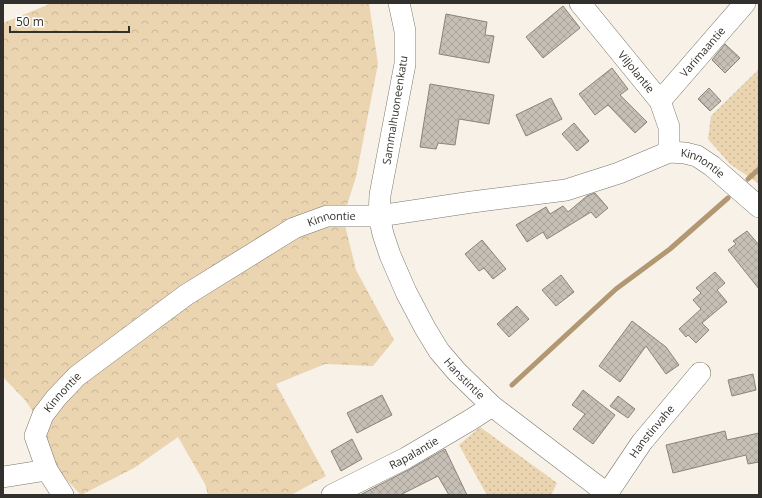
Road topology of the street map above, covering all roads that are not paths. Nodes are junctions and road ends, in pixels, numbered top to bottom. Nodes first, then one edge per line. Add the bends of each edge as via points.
1 (399, 3) edge
2 (580, 3) edge
3 (745, 3) edge
4 (660, 101) junction
5 (669, 152) junction
6 (759, 207) edge
7 (379, 216) junction
8 (700, 373) dead end
9 (492, 406) junction
10 (47, 470) junction
11 (3, 477) edge
12 (608, 494) edge
13 (63, 495) edge
14 (332, 495) edge

1 - 7 street, Sammalhuoneenkatu via 405,31 405,64 380,195
2 - 4 street, Viljolantie
3 - 4 street, Varimaantie
4 - 5 street, Viljolantie via 669,127
5 - 6 street, Kinnontie via 697,156
5 - 7 street, Kinnontie via 619,173 566,190
7 - 9 street, Hanstintie via 390,255 425,328 439,351 457,372
7 - 10 street, Kinnontie via 328,216 294,228 186,295 76,376 43,415 35,436
8 - 12 street, Hanstinvahe via 642,442
9 - 12 street, Hanstintie
9 - 14 street, Rapalantie via 406,458
10 - 11 street
10 - 13 street

